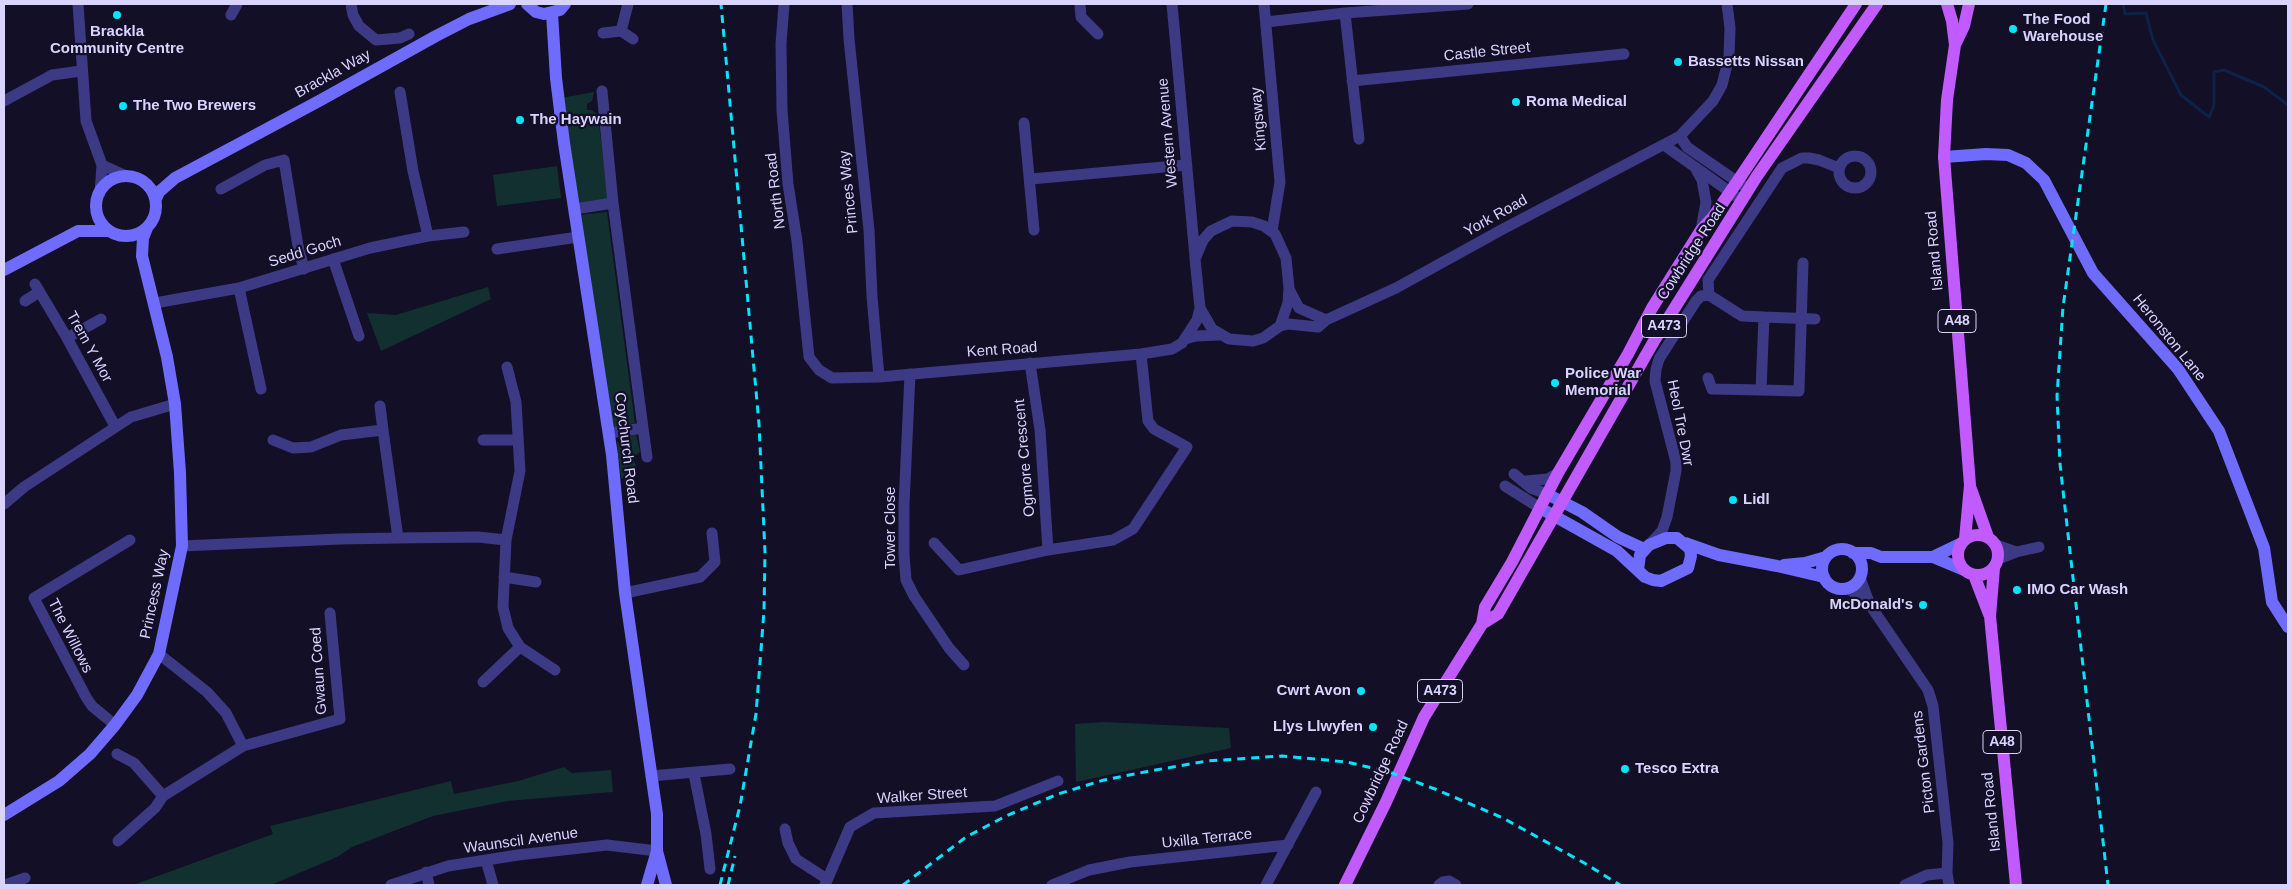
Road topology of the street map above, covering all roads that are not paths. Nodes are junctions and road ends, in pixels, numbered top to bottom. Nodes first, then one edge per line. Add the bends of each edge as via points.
1 (78, 4) edge
2 (237, 4) edge
3 (351, 4) edge
4 (510, 4) edge
5 (527, 4) edge
6 (566, 4) edge
7 (628, 4) edge
8 (784, 4) edge
9 (847, 4) edge
10 (1080, 4) edge
11 (1172, 4) edge
12 (1264, 4) edge
13 (1468, 4) edge
14 (1728, 4) edge
15 (1856, 4) edge
16 (1877, 4) edge
17 (1946, 4) edge
18 (1969, 4) edge
19 (552, 13) junction
20 (1345, 13) junction
21 (230, 15) dead end
22 (1266, 22) junction
23 (621, 31) junction
24 (603, 33) dead end
25 (409, 34) dead end
26 (1098, 34) dead end
27 (633, 39) dead end
28 (1955, 45) junction
29 (1624, 54) dead end
30 (81, 71) junction
31 (1352, 81) junction
32 (400, 92) dead end
33 (4, 101) edge
34 (591, 104) dead end
35 (1024, 123) dead end
36 (1680, 136) junction
37 (1358, 139) dead end
38 (1664, 145) junction
39 (1944, 157) junction
40 (1186, 165) junction
41 (102, 166) junction
42 (1839, 168) dead end
43 (1696, 169) junction
44 (126, 176) junction
45 (175, 178) junction
46 (139, 179) junction
47 (1031, 179) junction
48 (1734, 187) junction
49 (221, 189) dead end
50 (100, 193) junction
51 (1746, 195) junction
52 (156, 200) junction
53 (613, 203) junction
54 (574, 209) junction
55 (96, 210) junction
56 (147, 228) junction
57 (1034, 230) dead end
58 (1701, 230) junction
59 (78, 231) junction
60 (109, 231) junction
61 (1272, 231) junction
62 (464, 232) dead end
63 (123, 236) junction
64 (428, 236) junction
65 (578, 237) junction
66 (497, 249) dead end
67 (142, 256) junction
68 (332, 259) junction
69 (1195, 259) junction
70 (1803, 263) dead end
71 (304, 269) junction
72 (4, 270) edge
73 (239, 288) junction
74 (1289, 288) junction
75 (1709, 295) junction
76 (25, 301) dead end
77 (155, 303) junction
78 (1200, 308) junction
79 (1764, 317) junction
80 (1802, 318) junction
81 (101, 319) dead end
82 (1815, 319) dead end
83 (1326, 320) junction
84 (1280, 326) junction
85 (1220, 335) junction
86 (359, 336) dead end
87 (67, 338) junction
88 (1185, 339) junction
89 (1140, 354) junction
90 (1030, 363) junction
91 (507, 367) dead end
92 (819, 370) joint
93 (910, 374) junction
94 (879, 376) junction
95 (1708, 378) dead end
96 (261, 389) dead end
97 (1762, 390) junction
98 (175, 404) junction
99 (380, 406) dead end
100 (115, 426) junction
101 (643, 428) junction
102 (383, 430) junction
103 (609, 433) junction
104 (273, 440) dead end
105 (483, 440) dead end
106 (517, 440) junction
107 (647, 458) dead end
108 (1558, 473) junction
109 (1514, 474) dead end
110 (1526, 481) junction
111 (1970, 484) junction
112 (1505, 486) dead end
113 (1547, 494) junction
114 (1562, 502) junction
115 (4, 504) edge
116 (1540, 508) junction
117 (1554, 516) junction
118 (1667, 517) junction
119 (712, 533) dead end
120 (398, 538) junction
121 (130, 540) dead end
122 (506, 540) junction
123 (1681, 541) junction
124 (1992, 541) junction
125 (1963, 542) junction
126 (934, 543) dead end
127 (182, 546) junction
128 (1646, 547) junction
129 (2039, 547) dead end
130 (1048, 550) junction
131 (2016, 552) junction
132 (1853, 553) junction
133 (1719, 555) junction
134 (1826, 557) junction
135 (1881, 557) junction
136 (1933, 557) junction
137 (1996, 564) junction
138 (1690, 565) junction
139 (1777, 566) junction
140 (1638, 570) junction
141 (1969, 573) junction
142 (1861, 575) junction
143 (504, 577) junction
144 (1824, 577) junction
145 (536, 582) dead end
146 (1848, 588) junction
147 (625, 593) junction
148 (1870, 605) junction
149 (330, 613) dead end
150 (1990, 616) junction
151 (1482, 624) junction
152 (2288, 627) edge
153 (520, 647) junction
154 (159, 654) junction
155 (964, 665) dead end
156 (555, 670) dead end
157 (483, 682) dead end
158 (115, 725) junction
159 (244, 746) junction
160 (117, 754) dead end
161 (730, 769) dead end
162 (694, 774) junction
163 (651, 776) junction
164 (1058, 781) dead end
165 (1316, 792) dead end
166 (163, 796) junction
167 (5, 812) edge
168 (785, 829) dead end
169 (118, 841) dead end
170 (1288, 845) junction
171 (658, 850) junction
172 (486, 860) junction
173 (710, 869) dead end
174 (426, 872) junction
175 (1947, 873) junction
176 (25, 878) dead end
177 (826, 882) edge
178 (5, 885) edge
179 (391, 885) edge
180 (430, 885) edge
181 (493, 885) edge
182 (647, 885) edge
183 (666, 885) edge
184 (1052, 885) edge
185 (1266, 885) edge
186 (1345, 885) edge
187 (1438, 885) edge
188 (1456, 885) edge
189 (1905, 885) edge
190 (1949, 885) edge
191 (2016, 885) edge

1 - 30 street
2 - 21 street
3 - 25 street via 352,15 359,26 376,40
4 - 45 street, Brackla Way via 469,19 436,36
5 - 19 street via 536,12
6 - 19 street
7 - 23 street
8 - 92 street, North Road via 782,110 788,184 809,357
9 - 94 street, Princes Way via 869,230
10 - 26 street via 1081,17
11 - 40 street, Western Avenue
12 - 22 street, Kingsway
13 - 20 street
14 - 36 street, York Road via 1729,57 1722,84 1713,101
15 - 48 main road, Cowbridge Road / A473
16 - 51 main road, Cowbridge Road / A473 via 1806,103
17 - 28 main road, A48
18 - 28 main road, A48
19 - 54 street, Coychurch Road via 556,78
20 - 22 street
20 - 31 street
22 - 61 street, Kingsway via 1280,182
23 - 24 street
23 - 27 street
28 - 39 main road, Island Road / A48 via 1947,100
29 - 31 street, Castle Street
30 - 33 street via 52,76
30 - 41 street via 86,121
31 - 37 street
32 - 64 street
34 - 53 street via 602,97
35 - 47 street
36 - 38 street, York Road
36 - 48 street
38 - 43 street
38 - 83 street, York Road via 1396,288
39 - 111 main road, Island Road / A48
39 - 152 street, Heronston Lane via 2008,155 2026,164 2044,180 2093,273 2178,368 2219,431 2264,548 2272,602
40 - 47 street
40 - 69 street, Western Avenue
41 - 44 street
41 - 50 street
42 - 75 street via 1808,158 1782,168 1708,280
43 - 48 street
43 - 58 street via 1702,180 1706,202
44 - 46 street
44 - 50 street via 113,179
45 - 46 street, Brackla Way
45 - 52 street, Brackla Way via 159,192
46 - 52 street via 152,190
47 - 57 street
48 - 51 street
48 - 58 main road, Cowbridge Road / A473
49 - 71 street via 265,165 284,160
50 - 55 street
51 - 114 main road, Cowbridge Road / A473 via 1654,341
52 - 56 street via 153,221
53 - 54 street
53 - 101 street
54 - 65 street, Coychurch Road
55 - 59 street
55 - 60 street
56 - 63 street via 138,234
56 - 67 street, Princess Way
58 - 108 main road, Cowbridge Road / A473 via 1652,308
59 - 60 street
59 - 72 street
60 - 63 street
61 - 69 street via 1252,222 1232,221 1211,231 1198,248
61 - 74 street via 1283,249
62 - 64 street, Sedd Goch
63 - 67 street, Princess Way
64 - 68 street, Sedd Goch
65 - 66 street
65 - 103 street, Coychurch Road
67 - 77 street, Princess Way
68 - 71 street, Sedd Goch
68 - 86 street
69 - 78 street
70 - 80 street
71 - 73 street, Sedd Goch
73 - 77 street, Sedd Goch
73 - 96 street
74 - 83 street via 1298,308
74 - 84 street
75 - 79 street via 1742,316
75 - 118 street, Heol Tre Dwr via 1696,301 1656,369 1676,462
76 - 87 street, Trem Y Mor via 37,288
77 - 98 street, Princess Way
78 - 85 street via 1206,322
78 - 88 street via 1197,320
79 - 80 street
79 - 97 street
80 - 82 street
80 - 97 street via 1799,391
81 - 87 street
83 - 84 street, York Road via 1318,327
84 - 85 street via 1253,341 1242,342
85 - 88 street, Kent Road
87 - 100 street, Trem Y Mor
88 - 89 street, Kent Road via 1172,348
89 - 90 street, Kent Road
89 - 130 street via 1148,421 1154,430 1187,448 1133,529 1113,540
90 - 93 street, Kent Road
90 - 130 street, Ogmore Crescent via 1040,430
91 - 106 street via 516,402
92 - 94 street, Kent Road via 832,378
93 - 94 street, Kent Road
93 - 155 street, Tower Close via 904,505 906,580
95 - 97 street via 1712,389
98 - 100 street via 139,413
98 - 127 street, Princess Way
99 - 102 street
100 - 115 street
101 - 103 street
101 - 107 street
102 - 104 street via 341,435 311,447 293,448
102 - 120 street
103 - 147 street, Coychurch Road
105 - 106 street
106 - 122 street via 520,471
108 - 110 street via 1548,479
108 - 113 main road, Cowbridge Road / A473
109 - 110 street
110 - 113 street via 1531,488
111 - 124 main road, A48
111 - 125 main road, A48
112 - 116 street
113 - 114 street
113 - 116 main road, Cowbridge Road / A473
114 - 117 main road, Cowbridge Road / A473
114 - 128 street via 1618,537
116 - 117 street
116 - 151 main road, Cowbridge Road / A473 via 1485,607
117 - 140 street via 1617,551
117 - 151 main road, Cowbridge Road / A473 via 1498,614
118 - 123 street
118 - 128 street, Heol Tre Dwr via 1662,531
119 - 147 street via 715,562 700,577
120 - 122 street
120 - 127 street
121 - 158 street, The Willows via 34,598 86,697
122 - 143 street
123 - 128 street via 1666,538
123 - 133 street
123 - 138 street via 1690,549
124 - 125 main road via 1974,535
124 - 131 street
124 - 137 main road, A48
125 - 136 street
125 - 141 main road, A48 via 1958,559
126 - 130 street via 959,570
127 - 154 street, Princess Way
128 - 140 street via 1638,561
129 - 131 street
131 - 137 street
132 - 134 street via 1842,549
132 - 135 street via 1872,553
132 - 142 street via 1858,558
133 - 138 street via 1702,558
133 - 139 street
134 - 139 street via 1805,564
134 - 144 street
135 - 136 street
135 - 142 street
136 - 141 street
137 - 141 main road via 1983,575
137 - 150 main road, A48
138 - 140 street via 1682,573 1661,580 1645,577
139 - 144 street
141 - 150 main road, A48
142 - 146 street via 1854,586
142 - 148 street, Picton Gardens
143 - 145 street
143 - 153 street via 508,628
144 - 146 street via 1838,589
146 - 148 street, Picton Gardens
147 - 163 street, Coychurch Road
148 - 175 street, Picton Gardens via 1928,690 1933,706 1948,843
149 - 159 street, Gwaun Coed via 340,719
150 - 191 main road, Island Road / A48
151 - 186 main road, Cowbridge Road / A473 via 1424,717
153 - 156 street
153 - 157 street
154 - 158 street, Princess Way via 137,695
154 - 159 street via 189,677 226,713
158 - 167 street, Princess Way via 90,754 59,781
159 - 166 street, Gwaun Coed
160 - 166 street via 134,763
161 - 162 street
162 - 163 street
162 - 173 street
163 - 171 street, Coychurch Road via 659,833
164 - 177 street, Walker Street via 995,806 874,813 850,827
165 - 170 street
166 - 169 street, Gwaun Coed via 155,808
168 - 177 street via 796,859
170 - 184 street, Uxilla Terrace via 1130,862 1089,870
170 - 185 street
171 - 172 street, Waunscil Avenue via 607,845
171 - 182 street, Coychurch Road
171 - 183 street
172 - 174 street, Waunscil Avenue
172 - 181 street
174 - 179 street, Waunscil Avenue
174 - 180 street
175 - 189 street via 1927,875
175 - 190 street, Picton Gardens
176 - 178 street
187 - 188 street via 1448,882

